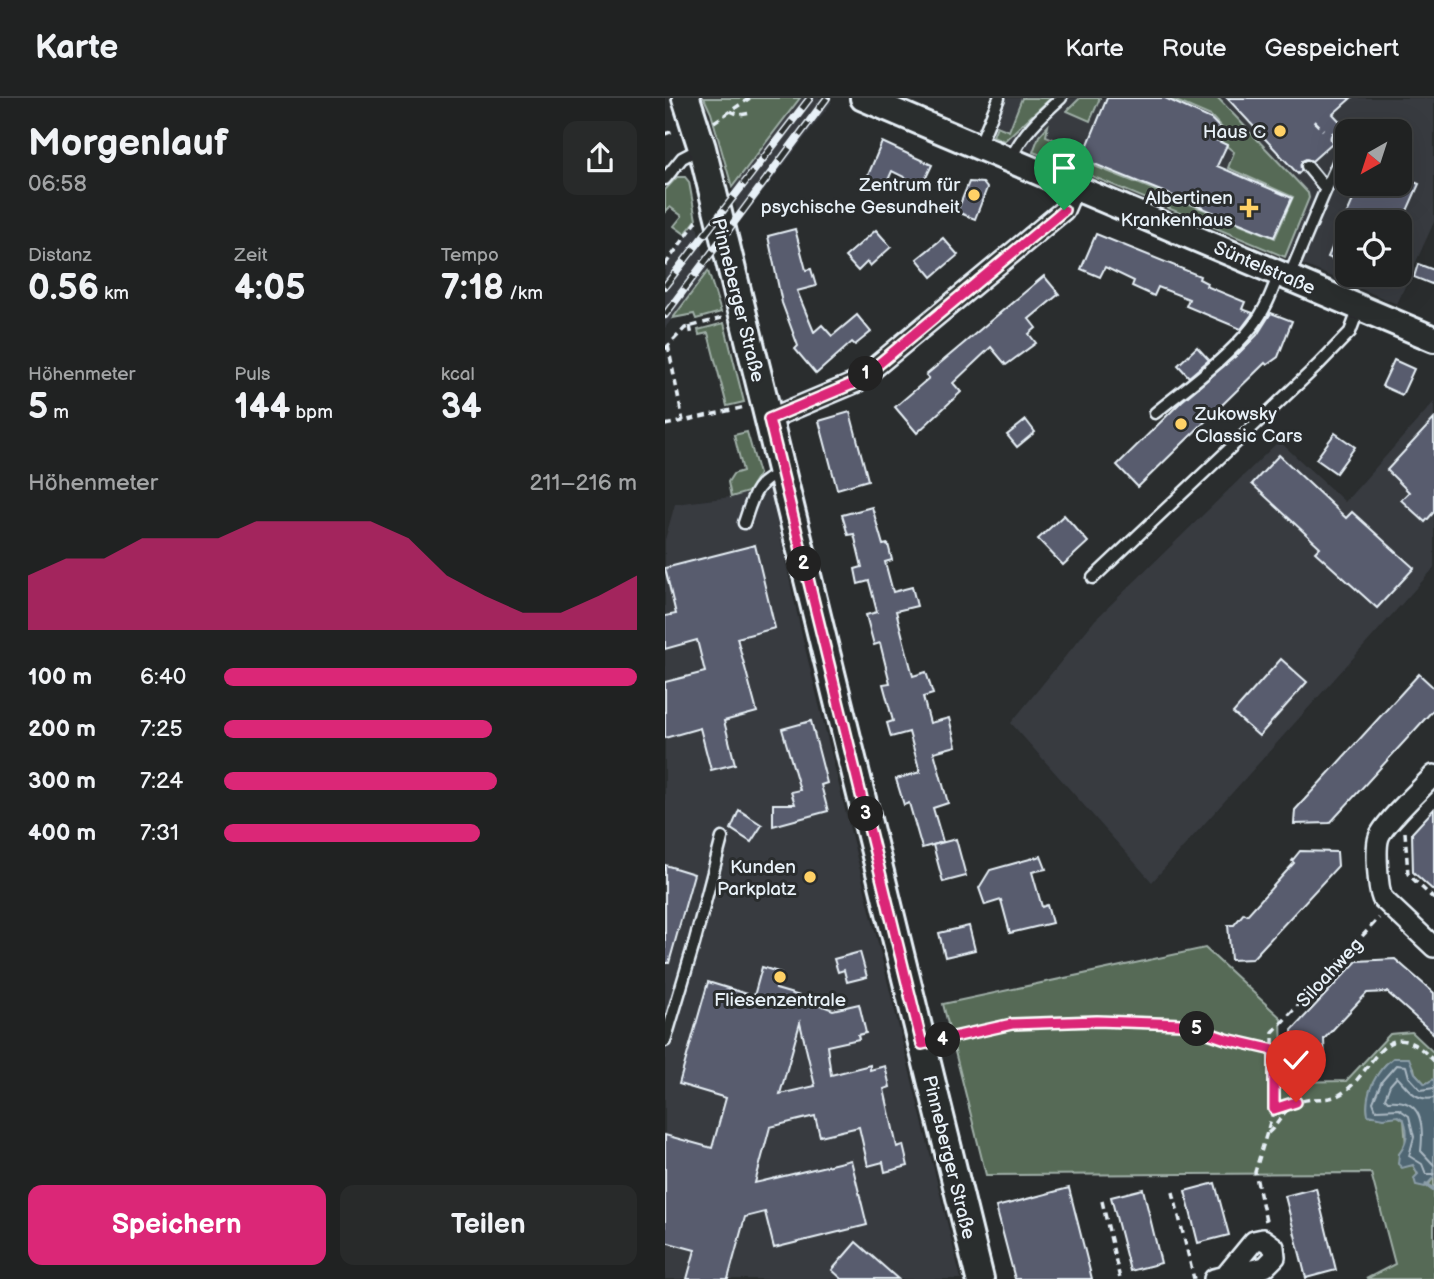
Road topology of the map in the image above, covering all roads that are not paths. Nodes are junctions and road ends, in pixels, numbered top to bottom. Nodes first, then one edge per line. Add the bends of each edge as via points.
1 (686, 98) edge
2 (863, 98) edge
3 (999, 98) edge
4 (1061, 98) edge
5 (700, 140) junction
6 (979, 147) junction
7 (1010, 160) junction
8 (1307, 166) dead end
9 (1335, 170) edge
10 (665, 179) edge
11 (1075, 187) junction
12 (1326, 189) junction
13 (1284, 276) junction
14 (1360, 307) junction
15 (1434, 339) edge
16 (767, 410) junction
17 (1156, 413) dead end
18 (782, 474) junction
19 (744, 523) dead end
20 (1093, 578) dead end
21 (1434, 775) edge
22 (722, 838) dead end
23 (1434, 947) edge
24 (665, 1041) edge
25 (1271, 1244) road end
26 (1220, 1277) edge
27 (980, 1279) edge

1 - 5 main road, Pinneberger Straße
2 - 6 street, Süntelstraße
3 - 6 lane
4 - 7 lane via 1032,125
5 - 10 lane
5 - 16 main road, Pinneberger Straße
6 - 7 street, Süntelstraße
7 - 11 street, Süntelstraße
8 - 12 lane
9 - 12 lane
11 - 13 street, Süntelstraße
11 - 16 street via 1064,210 857,382
12 - 13 lane
13 - 14 street, Süntelstraße
13 - 17 lane via 1237,343
14 - 15 street, Süntelstraße
14 - 20 lane via 1350,332 1317,366
16 - 18 main road, Pinneberger Straße
18 - 19 lane via 761,482
18 - 27 main road, Pinneberger Straße
21 - 23 street via 1379,837 1379,891
22 - 24 lane
25 - 26 street via 1276,1252 1269,1265

